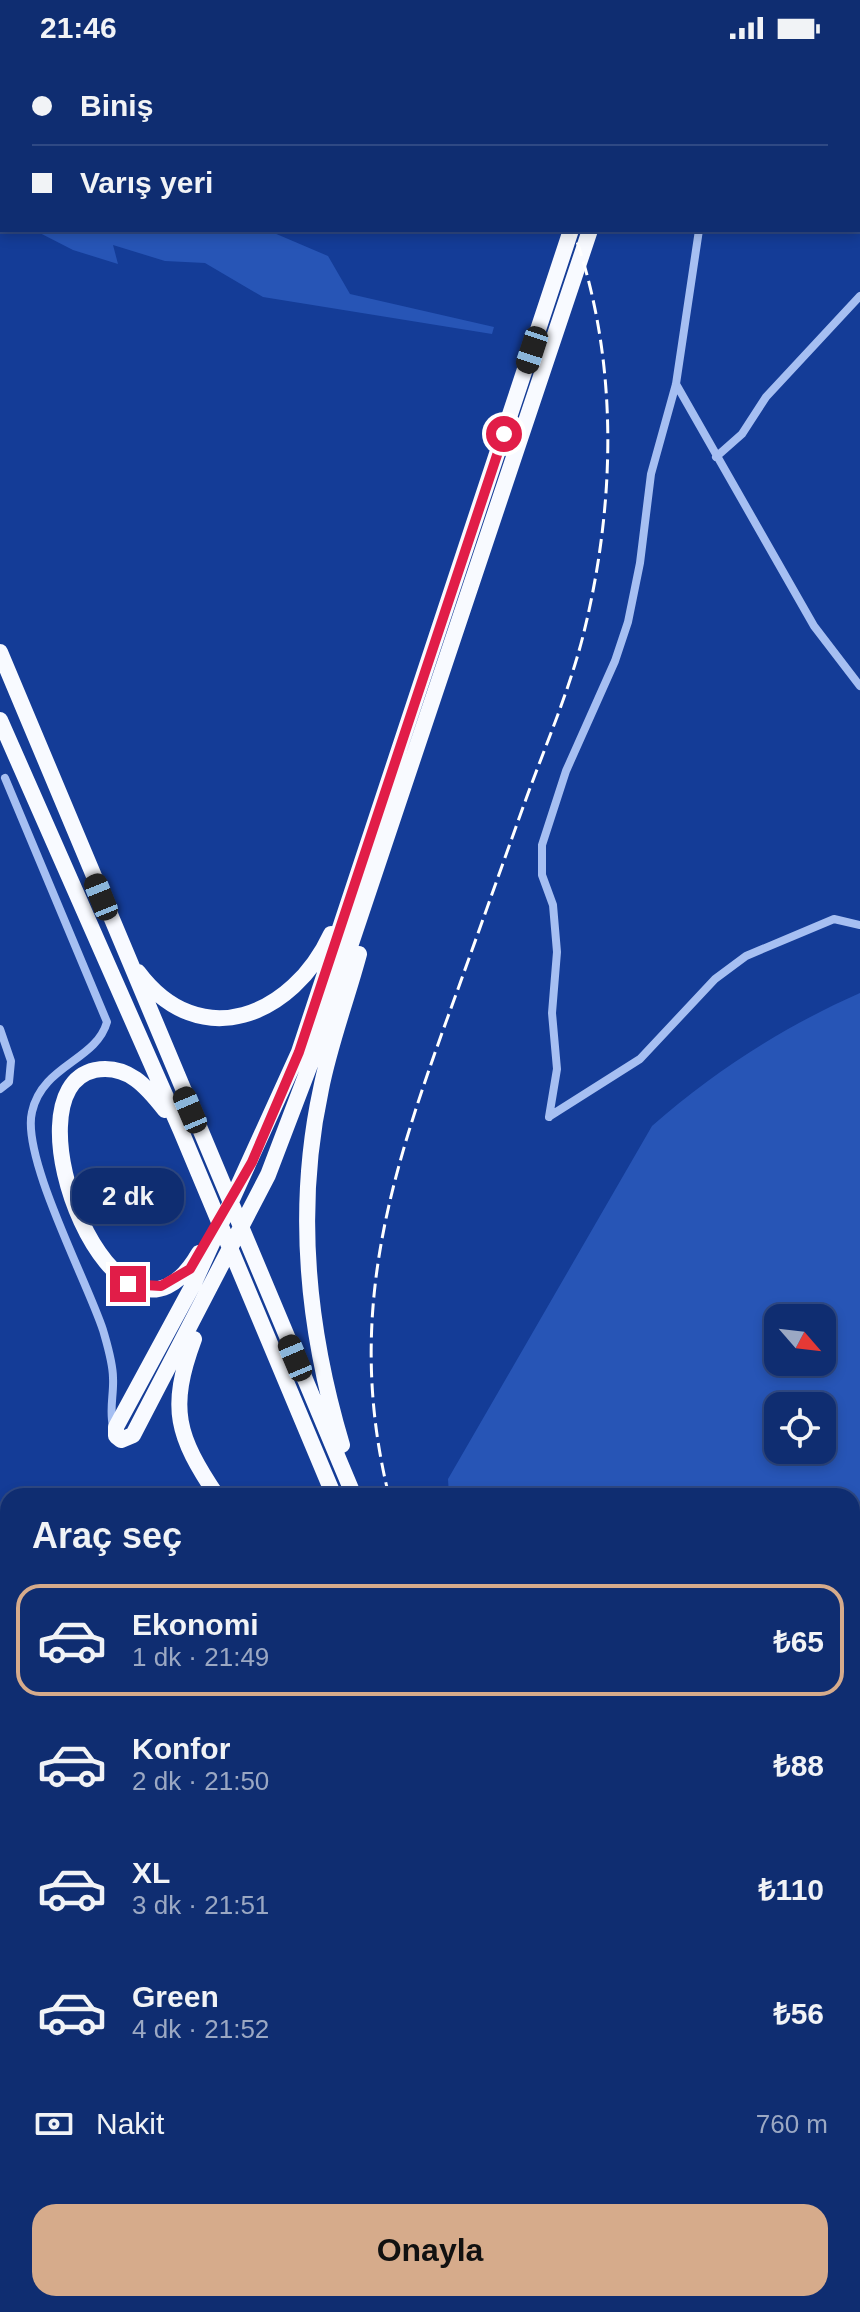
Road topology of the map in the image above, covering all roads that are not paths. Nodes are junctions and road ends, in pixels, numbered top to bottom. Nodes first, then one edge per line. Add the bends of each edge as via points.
1 (570, 232) edge
2 (589, 232) edge
3 (699, 232) edge
4 (860, 296) edge
5 (676, 384) junction
6 (716, 457) junction
7 (0, 652) edge
8 (860, 686) edge
9 (0, 720) edge
10 (24, 769) junction
11 (2, 779) edge
12 (388, 815) junction
13 (860, 925) edge
14 (123, 951) junction
15 (1, 1032) edge
16 (0, 1089) edge
17 (181, 1131) junction
18 (192, 1276) junction
19 (216, 1281) junction
20 (115, 1430) junction
21 (316, 1455) junction
22 (212, 1488) edge
23 (325, 1488) edge
24 (330, 1488) edge
25 (353, 1488) edge
26 (354, 1488) edge

1 - 12 highway
2 - 12 highway
3 - 5 street
4 - 6 street via 766,397 742,434
5 - 6 street
5 - 13 street via 651,474 628,622 566,771 542,845 542,875 553,905 557,952 552,1013 557,1069 549,1117 640,1059 715,979 746,956 834,919
6 - 8 street via 814,626
7 - 14 highway
9 - 10 highway
10 - 11 street
10 - 17 highway
11 - 20 street via 107,1022 103,1037 54,1073 31,1115 37,1160 103,1331 113,1376
12 - 14 highway via 324,948 299,984 273,1004 229,1017 190,1011 151,989
12 - 18 highway via 299,1052 252,1162
12 - 19 highway via 313,1057 268,1175
12 - 26 highway via 327,1061 306,1188 314,1328
14 - 25 highway
15 - 16 street via 11,1061 9,1082
17 - 18 highway via 146,1086 115,1070 96,1070 78,1078 59,1099 54,1116 69,1201 104,1267 122,1282 151,1287
17 - 21 highway
18 - 20 highway
19 - 20 highway via 133,1435 121,1440
19 - 22 highway via 184,1366 178,1408 186,1446
21 - 23 highway
21 - 24 highway

